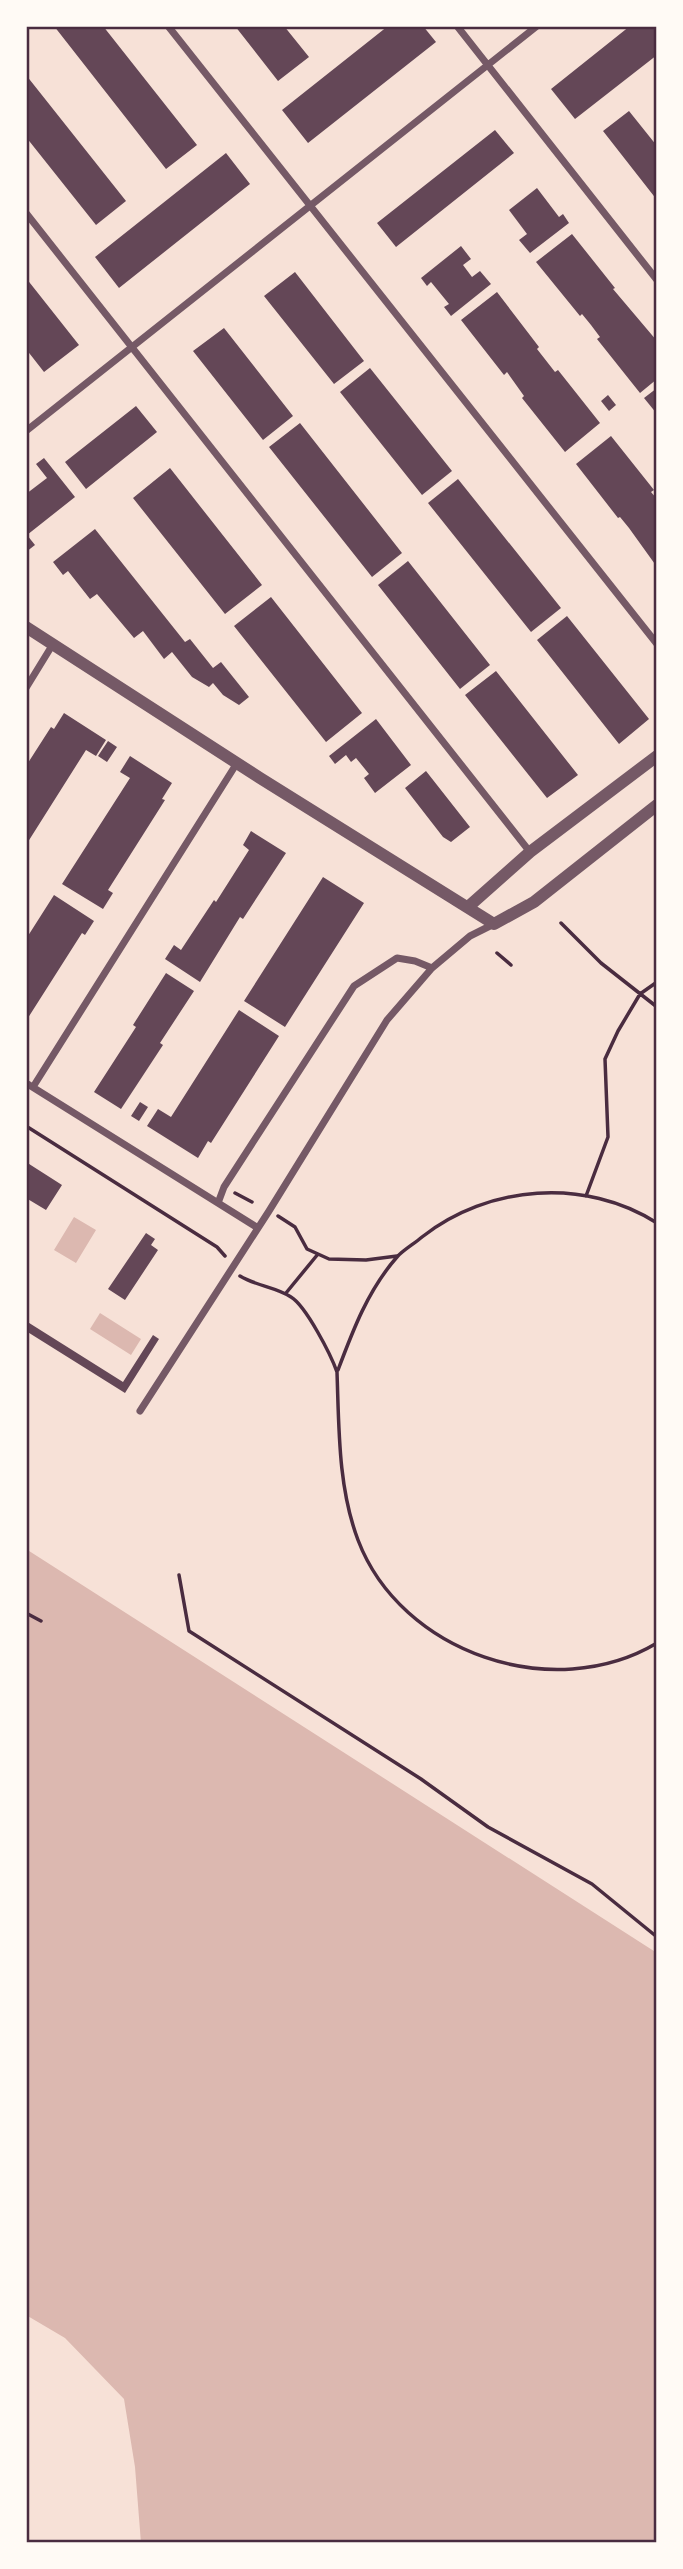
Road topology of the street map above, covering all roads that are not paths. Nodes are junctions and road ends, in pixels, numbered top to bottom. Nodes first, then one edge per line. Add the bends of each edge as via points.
1 (169, 26) edge
2 (457, 26) edge
3 (537, 26) edge
4 (488, 65) junction
5 (310, 206) junction
6 (26, 213) edge
7 (657, 280) edge
8 (132, 347) junction
9 (26, 431) edge
10 (26, 627) edge
11 (53, 644) junction
12 (657, 644) edge
13 (26, 688) edge
14 (657, 756) edge
15 (237, 763) junction
16 (657, 805) edge
17 (530, 852) junction
18 (468, 907) junction
19 (494, 924) junction
20 (432, 968) junction
21 (29, 1085) edge
22 (218, 1203) junction
23 (258, 1228) junction
24 (140, 1411) dead end

1 - 5 street
2 - 4 street
3 - 4 street
4 - 5 street
4 - 7 street
5 - 8 street
5 - 12 street
6 - 8 street
8 - 9 street
8 - 17 street
10 - 11 street
11 - 13 street
11 - 15 street
14 - 17 street
15 - 18 street
15 - 21 street
16 - 19 street via 534,902
17 - 18 street
18 - 19 street
19 - 20 street via 470,936
20 - 22 street via 397,958 354,986
20 - 23 street via 387,1020
21 - 22 street
22 - 23 street
23 - 24 street

